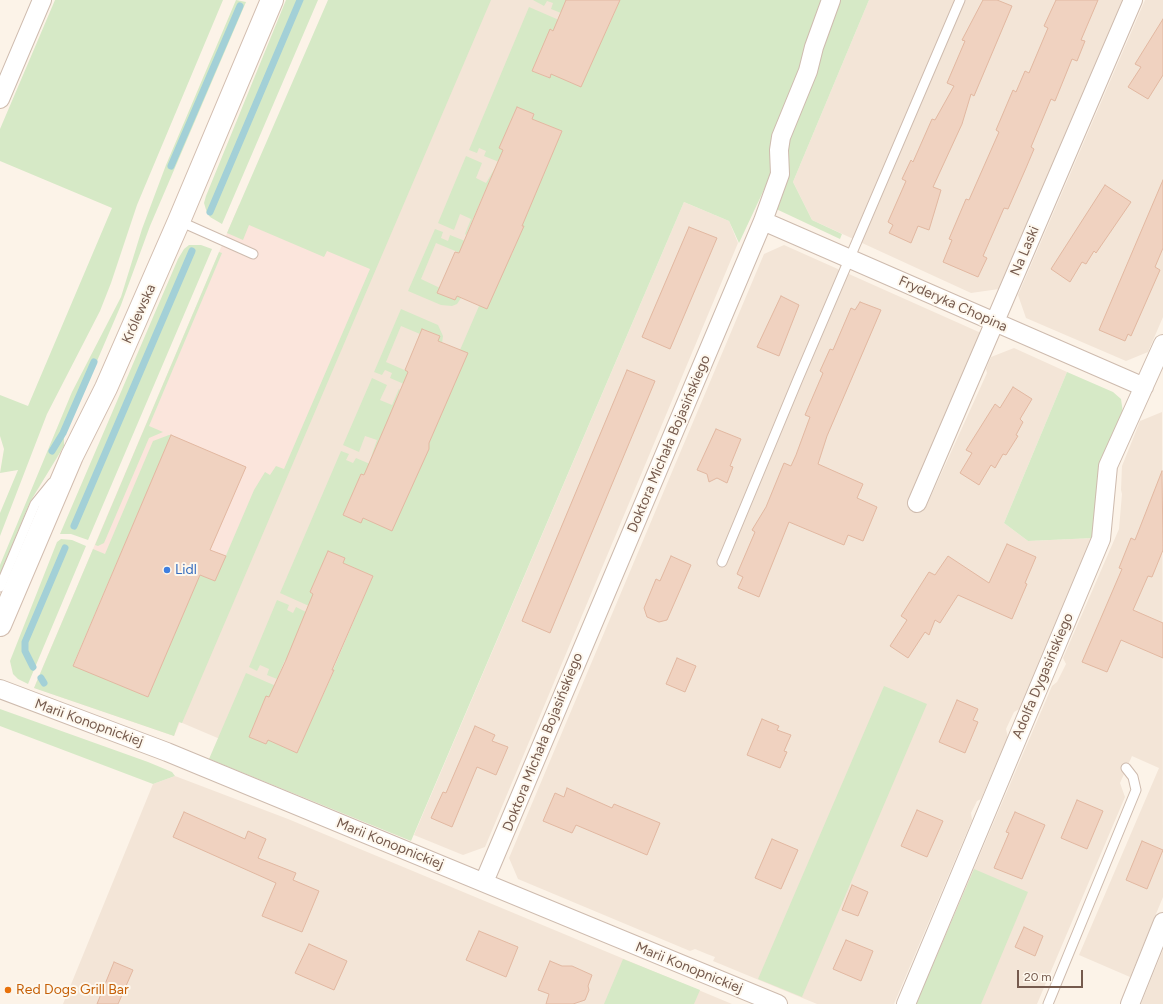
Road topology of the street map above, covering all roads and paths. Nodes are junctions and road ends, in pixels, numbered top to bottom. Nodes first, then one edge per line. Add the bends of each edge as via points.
1 (42, 0) edge
2 (272, 0) edge
3 (831, 0) edge
4 (960, 0) edge
5 (1133, 0) edge
6 (0, 99) edge
7 (179, 221) junction
8 (763, 221) junction
9 (252, 254) dead end
10 (850, 259) junction
11 (995, 322) junction
12 (1163, 344) edge
13 (1144, 387) junction
14 (72, 456) junction
15 (917, 503) dead end
16 (722, 562) dead end
17 (0, 587) edge
18 (0, 625) edge
19 (0, 689) edge
20 (1126, 768) dead end
21 (484, 882) junction
22 (1163, 922) edge
23 (778, 1004) edge
24 (906, 1004) edge
25 (1048, 1004) edge
26 (1130, 1004) edge

1 - 6 street
2 - 7 main road, Królewska
3 - 8 street, Doktora Michała Bojasińskiego via 808,71 781,137 780,174
4 - 10 lane
5 - 11 street, Na Laski
7 - 9 lane
7 - 14 main road, Królewska via 106,388
8 - 10 street, Fryderyka Chopina
8 - 21 street, Doktora Michała Bojasińskiego
10 - 11 street, Fryderyka Chopina
10 - 16 lane
11 - 13 street, Fryderyka Chopina
11 - 15 street, Na Laski
12 - 13 street, Adolfa Dygasińskiego
13 - 24 street, Adolfa Dygasińskiego via 1108,466 1101,539
14 - 17 lane via 35,504
14 - 18 main road, Królewska
19 - 21 street, Marii Konopnickiej via 167,752
20 - 25 lane via 1133,777 1136,790
21 - 23 street, Marii Konopnickiej
22 - 26 street

